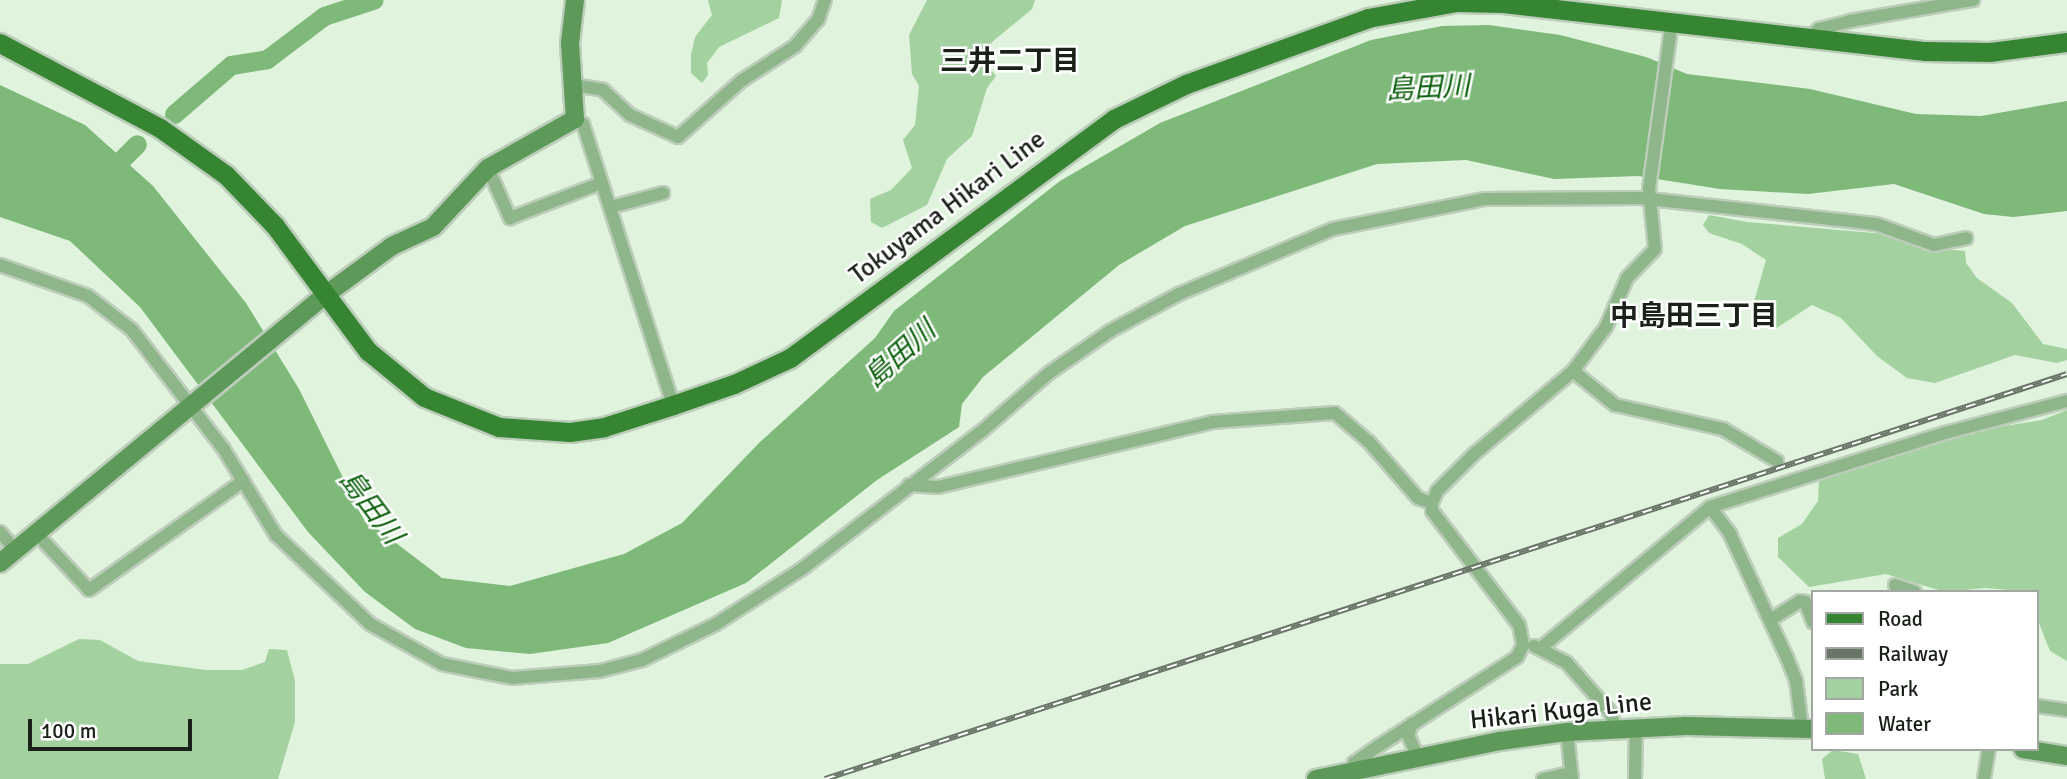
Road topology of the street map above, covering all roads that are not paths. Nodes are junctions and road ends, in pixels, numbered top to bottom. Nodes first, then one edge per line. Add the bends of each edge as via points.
1 (575, 0) edge
2 (825, 0) edge
3 (1973, 0) edge
4 (1553, 3) edge
5 (1670, 29) junction
6 (1810, 38) junction
7 (2067, 42) edge
8 (0, 43) edge
9 (573, 85) junction
10 (575, 119) junction
11 (488, 168) junction
12 (601, 183) junction
13 (663, 193) dead end
14 (1650, 194) junction
15 (611, 208) junction
16 (1966, 238) dead end
17 (0, 265) edge
18 (319, 300) junction
19 (1573, 370) junction
20 (2067, 401) edge
21 (190, 402) junction
22 (673, 405) junction
23 (1777, 461) dead end
24 (243, 481) junction
25 (909, 485) junction
26 (1432, 503) junction
27 (1710, 507) junction
28 (0, 532) edge
29 (35, 532) junction
30 (15, 550) junction
31 (0, 563) edge
32 (1895, 585) dead end
33 (1909, 590) edge
34 (1812, 619) edge
35 (1770, 620) junction
36 (1523, 645) junction
37 (1542, 647) junction
38 (2039, 706) edge
39 (2067, 710) edge
40 (1412, 724) junction
41 (1636, 728) junction
42 (1808, 728) edge
43 (1615, 729) junction
44 (1567, 733) junction
45 (1989, 751) edge
46 (2036, 751) edge
47 (2067, 756) edge
48 (1418, 757) junction
49 (1352, 771) junction
50 (1572, 776) edge
51 (1316, 779) edge
52 (1543, 779) edge
53 (1634, 779) edge
54 (1984, 779) edge

1 - 9 street via 570,43
2 - 9 street via 818,20 795,46 707,108 685,135 670,135 630,115 603,89
3 - 6 street via 1850,21 1819,29
4 - 5 main road, Tokuyama Hikari Line
4 - 22 main road, Tokuyama Hikari Line via 1456,2 1406,8 1355,22 1163,94 1080,141 790,358
5 - 6 main road, Tokuyama Hikari Line
5 - 14 street
6 - 7 main road, Tokuyama Hikari Line via 1925,51 1990,52
8 - 18 main road, Tokuyama Hikari Line via 192,148 226,175 275,226
9 - 10 street
10 - 11 street
10 - 12 street via 583,124
11 - 12 street via 510,218
11 - 18 street via 433,227 393,246
12 - 15 street
13 - 15 street
14 - 16 street via 1875,224 1934,245
14 - 19 street via 1655,249 1622,286 1606,327
14 - 25 street via 1484,199 1444,204 1322,234 1146,309 1049,373
15 - 22 street
17 - 21 street via 88,296 111,310
18 - 21 street
18 - 22 main road, Tokuyama Hikari Line via 395,377 462,416 499,427 570,432 604,427
19 - 23 street via 1615,405 1659,411 1723,429
19 - 26 street via 1482,447 1437,491
20 - 27 street via 1945,433
21 - 24 street
21 - 29 street
24 - 25 street via 293,555 370,624 442,664 512,678 600,671 642,660 716,624 802,569
24 - 29 street via 89,590
25 - 26 street via 938,487 1212,422 1335,413 1361,434 1418,498
26 - 36 street via 1432,510 1519,625
27 - 35 street via 1730,534
27 - 37 street
28 - 30 street
29 - 30 street
30 - 31 street
32 - 33 street
34 - 35 street via 1805,601 1800,601
35 - 42 street via 1796,680
36 - 37 street
36 - 40 street via 1517,657
37 - 43 street via 1566,662 1611,713
38 - 39 street
40 - 48 street via 1408,735
40 - 49 street via 1354,763
41 - 42 street, Hikari Kuga Line
41 - 43 street, Hikari Kuga Line
41 - 53 street
43 - 44 street, Hikari Kuga Line
44 - 48 street, Hikari Kuga Line
44 - 50 street
45 - 54 street
46 - 47 street
48 - 49 street, Hikari Kuga Line
49 - 51 street, Hikari Kuga Line
50 - 52 street

